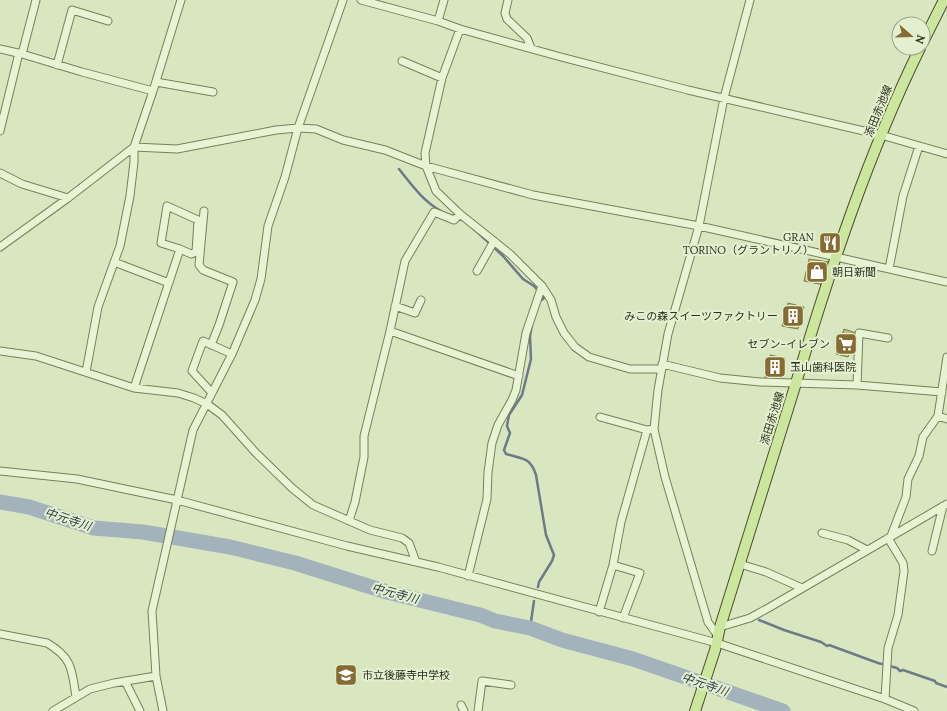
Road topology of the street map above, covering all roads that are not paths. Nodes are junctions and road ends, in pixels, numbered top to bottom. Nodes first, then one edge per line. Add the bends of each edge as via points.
1 (36, 0) edge
2 (180, 0) edge
3 (343, 0) edge
4 (361, 0) edge
5 (444, 0) edge
6 (508, 0) edge
7 (750, 0) edge
8 (944, 0) edge
9 (108, 21) dead end
10 (438, 21) junction
11 (931, 26) edge
12 (460, 29) junction
13 (531, 48) junction
14 (0, 49) edge
15 (20, 54) junction
16 (916, 56) edge
17 (402, 61) dead end
18 (57, 65) junction
19 (442, 78) junction
20 (156, 82) junction
21 (154, 90) junction
22 (213, 92) dead end
23 (724, 98) junction
24 (298, 128) junction
25 (0, 131) edge
26 (881, 135) junction
27 (919, 146) junction
28 (134, 147) junction
29 (947, 154) edge
30 (426, 166) junction
31 (0, 173) edge
32 (68, 198) junction
33 (204, 211) dead end
34 (460, 214) junction
35 (698, 226) junction
36 (494, 241) junction
37 (0, 247) edge
38 (180, 249) junction
39 (836, 257) junction
40 (114, 262) junction
41 (889, 269) junction
42 (477, 271) dead end
43 (947, 282) edge
44 (169, 283) junction
45 (542, 286) junction
46 (422, 300) dead end
47 (395, 306) junction
48 (390, 331) junction
49 (888, 338) dead end
50 (211, 345) junction
51 (0, 351) edge
52 (232, 354) junction
53 (947, 357) edge
54 (662, 366) junction
55 (86, 372) junction
56 (518, 376) junction
57 (796, 383) junction
58 (857, 385) junction
59 (134, 388) junction
60 (942, 392) junction
61 (212, 393) junction
62 (206, 404) junction
63 (938, 416) junction
64 (600, 417) dead end
65 (947, 419) edge
66 (650, 430) junction
67 (0, 471) edge
68 (177, 500) junction
69 (945, 505) edge
70 (349, 521) junction
71 (822, 532) dead end
72 (890, 537) junction
73 (867, 550) junction
74 (932, 551) dead end
75 (416, 562) junction
76 (740, 564) junction
77 (613, 565) junction
78 (468, 576) junction
79 (802, 588) junction
80 (599, 612) junction
81 (622, 618) junction
82 (0, 634) edge
83 (718, 639) junction
84 (156, 676) junction
85 (125, 681) junction
86 (511, 685) dead end
87 (76, 697) junction
88 (885, 699) junction
89 (53, 711) edge
90 (140, 711) edge
91 (163, 711) edge
92 (478, 711) edge
93 (695, 711) edge
94 (914, 711) edge

1 - 15 street
2 - 20 street
3 - 24 street
4 - 10 street
5 - 10 street
6 - 13 street via 505,13 507,20 527,38
7 - 23 street
8 - 11 main road
9 - 18 street via 72,10
10 - 12 street
12 - 13 street
12 - 19 street
13 - 23 street
14 - 15 street
15 - 18 street
15 - 25 street
16 - 26 main road, 添田赤池線
17 - 19 street
18 - 21 street
19 - 30 street via 425,152
20 - 21 street
20 - 22 street
21 - 28 street
23 - 26 street
23 - 35 street
24 - 28 street via 176,149
24 - 30 street via 316,129 343,140 385,150
24 - 52 street via 268,226 261,279 255,300
26 - 27 street
26 - 39 main road, 添田赤池線
27 - 29 street
27 - 41 street via 903,196
28 - 32 street
28 - 40 street via 130,196 120,246
30 - 34 street via 436,190
30 - 35 street via 532,195
31 - 32 street via 22,184
32 - 37 street
33 - 50 street via 199,265 203,270 233,282
34 - 36 street
34 - 47 street via 454,220 434,212 405,261
35 - 39 street
35 - 54 street via 668,334
36 - 42 street
36 - 45 street via 528,270
38 - 38 street via 161,243 167,206 198,220 196,252 191,254
38 - 44 street
39 - 41 street
39 - 57 main road, 添田赤池線
40 - 44 street
40 - 55 street via 98,307
41 - 43 street
44 - 59 street
45 - 54 street via 551,300 564,332 575,347 589,357 630,369
45 - 56 street via 526,333
46 - 47 street via 415,313
47 - 48 street
48 - 56 street
48 - 70 street via 364,436 364,457
49 - 58 street via 859,333
50 - 52 street
50 - 61 street via 202,341 192,371
51 - 55 street via 36,356
52 - 61 street
53 - 60 street
54 - 57 street via 720,378
54 - 66 street
55 - 59 street
56 - 78 street via 512,400 498,425 492,443 487,499
57 - 58 street
57 - 76 main road, 添田赤池線
58 - 60 street
59 - 62 street via 178,393
60 - 63 street
61 - 62 street
62 - 68 street via 193,430
62 - 70 street via 222,416 292,488 313,505
63 - 65 street
63 - 72 street via 923,437 919,456 908,479 906,497
64 - 66 street
66 - 77 street via 621,522
66 - 83 street via 708,622
67 - 68 street via 77,479
68 - 75 street
68 - 84 street via 152,610
69 - 72 street
69 - 74 street
70 - 75 street via 370,530 402,538 409,543
71 - 73 street via 848,540
72 - 73 street
72 - 88 street via 903,563 904,571 898,615 888,648
73 - 79 street
75 - 78 street
76 - 79 street
76 - 83 main road, 添田赤池線
77 - 80 street
77 - 81 street via 640,573
78 - 80 street
79 - 83 street
80 - 81 street
81 - 83 street
82 - 87 street via 53,646 71,666
83 - 88 street
83 - 93 main road, 添田赤池線
84 - 85 street
84 - 91 street
85 - 87 street via 90,689
85 - 90 street
86 - 92 street via 482,680
87 - 89 street
88 - 94 street

